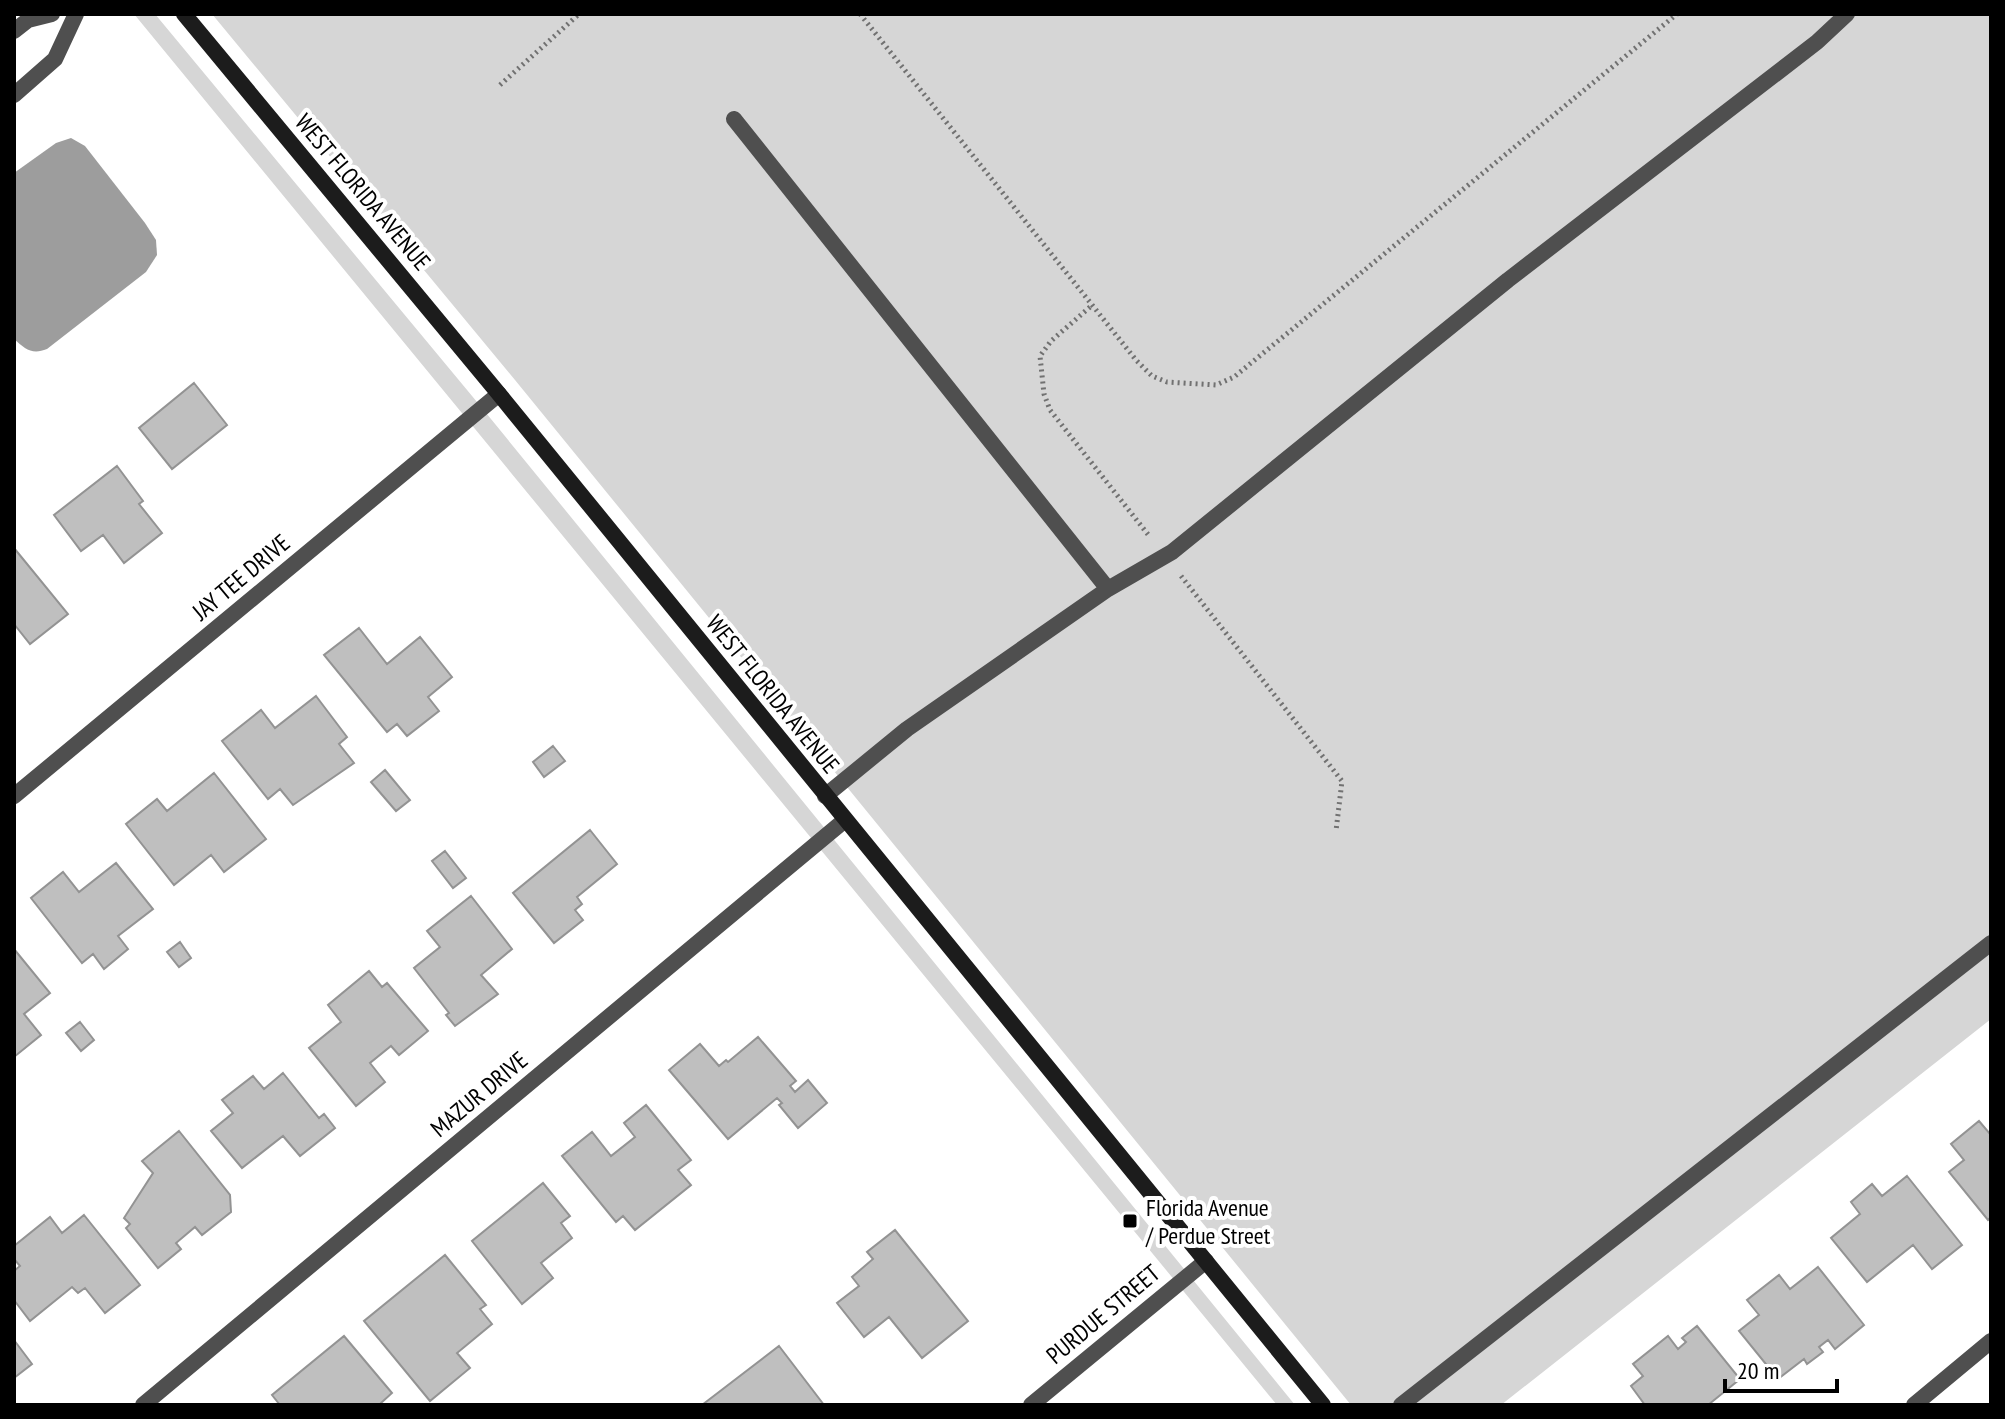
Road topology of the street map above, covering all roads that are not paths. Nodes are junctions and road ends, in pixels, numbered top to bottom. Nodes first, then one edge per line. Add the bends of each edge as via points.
1 (52, 14) edge
2 (76, 14) edge
3 (184, 14) edge
4 (1847, 14) edge
5 (14, 31) edge
6 (14, 95) edge
7 (734, 119) dead end
8 (499, 394) junction
9 (1108, 589) junction
10 (14, 796) edge
11 (825, 796) junction
12 (845, 820) junction
13 (1991, 943) edge
14 (1206, 1261) junction
15 (1991, 1341) edge
16 (143, 1405) edge
17 (1031, 1405) edge
18 (1323, 1405) edge
19 (1401, 1405) edge
20 (1914, 1405) edge

1 - 5 street via 28,20
2 - 6 street via 55,59
3 - 8 street, WEST FLORIDA AVENUE
4 - 9 street via 1172,552
7 - 9 street
8 - 10 street, JAY TEE DRIVE
8 - 11 street, WEST FLORIDA AVENUE
9 - 11 street via 907,729
11 - 12 street, WEST FLORIDA AVENUE
12 - 14 street, WEST FLORIDA AVENUE
12 - 16 street, MAZUR DRIVE
13 - 19 street
14 - 17 street, PURDUE STREET
14 - 18 street, WEST FLORIDA AVENUE
15 - 20 street

